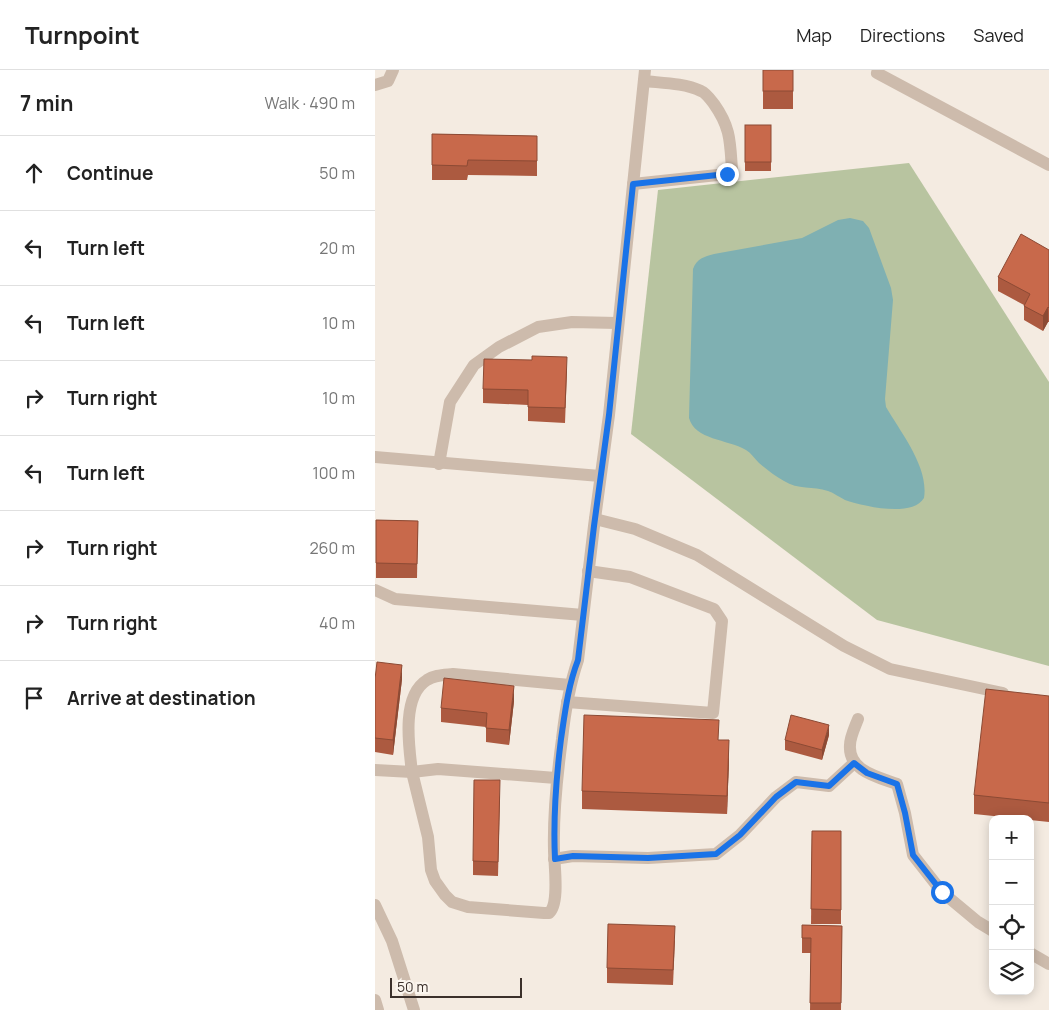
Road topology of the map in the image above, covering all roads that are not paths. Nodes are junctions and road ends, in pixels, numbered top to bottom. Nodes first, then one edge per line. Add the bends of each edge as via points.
1 (393, 70) edge
2 (878, 70) edge
3 (645, 76) edge
4 (375, 85) edge
5 (1049, 165) edge
6 (633, 184) junction
7 (617, 323) junction
8 (375, 458) edge
9 (439, 464) junction
10 (601, 476) junction
11 (595, 519) junction
12 (588, 571) junction
13 (375, 590) edge
14 (583, 615) junction
15 (570, 685) junction
16 (1012, 695) edge
17 (567, 702) junction
18 (858, 719) dead end
19 (854, 763) junction
20 (375, 770) edge
21 (413, 772) junction
22 (556, 778) junction
23 (555, 859) junction
24 (375, 905) edge
25 (989, 929) edge
26 (1034, 955) edge
27 (1049, 964) edge
28 (375, 1000) edge
29 (378, 1010) edge
30 (414, 1010) edge

1 - 4 street via 388,81
2 - 5 street via 877,73
3 - 6 street
3 - 6 street via 702,91 712,101 729,132 732,170 727,174
6 - 7 street
7 - 9 street via 572,322 539,327 499,347 474,365 450,402
7 - 10 street
8 - 9 street
9 - 10 street
10 - 11 street
11 - 12 street
11 - 16 street via 635,528 697,555 844,646 890,669
12 - 14 street
12 - 17 street via 631,577 714,609 722,621 713,713
13 - 14 street via 395,599
14 - 15 street via 578,660
15 - 17 street
15 - 21 street via 453,674 427,680 418,687 410,712 407,737
17 - 22 street
18 - 19 street via 849,746
19 - 23 street via 829,786 796,782 716,854
19 - 25 street via 867,773 897,784 913,855 942,892
20 - 21 street
21 - 22 street via 438,769
21 - 23 street via 428,837 431,870 435,881 452,902 468,907 549,913 553,909 556,886
22 - 23 street
24 - 30 street via 392,941
26 - 27 street
28 - 29 street

